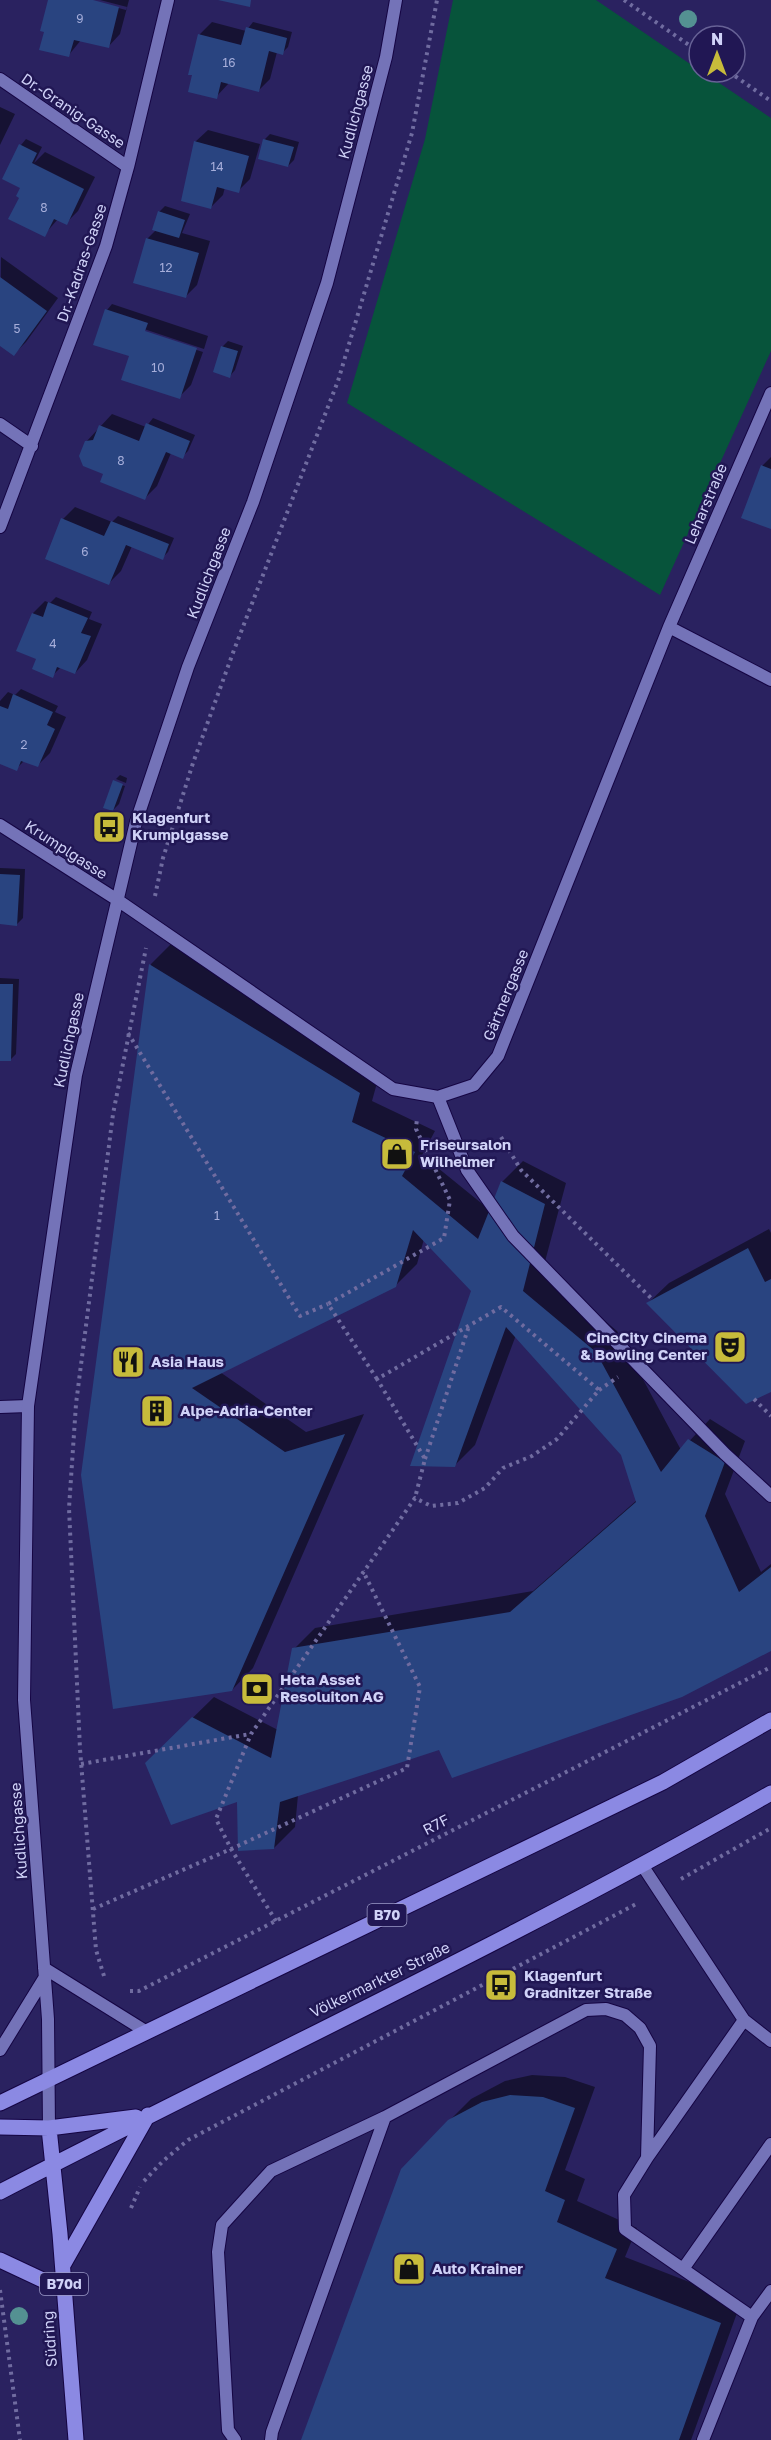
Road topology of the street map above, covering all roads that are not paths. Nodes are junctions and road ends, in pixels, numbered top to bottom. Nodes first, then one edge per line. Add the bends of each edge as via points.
1 (168, 0) edge
2 (396, 0) edge
3 (0, 79) edge
4 (128, 167) junction
5 (771, 393) edge
6 (0, 424) edge
7 (32, 446) junction
8 (0, 527) edge
9 (669, 627) junction
10 (771, 680) edge
11 (0, 825) edge
12 (116, 899) junction
13 (438, 1097) junction
14 (28, 1406) junction
15 (0, 1407) edge
16 (771, 1496) edge
17 (771, 1720) edge
18 (771, 1793) edge
19 (642, 1865) junction
20 (44, 1973) junction
21 (744, 2020) junction
22 (147, 2032) junction
23 (771, 2041) edge
24 (0, 2050) edge
25 (0, 2103) edge
26 (148, 2115) junction
27 (385, 2117) junction
28 (0, 2127) edge
29 (49, 2128) junction
30 (771, 2144) edge
31 (646, 2158) junction
32 (0, 2192) edge
33 (0, 2260) edge
34 (63, 2265) junction
35 (683, 2270) junction
36 (64, 2290) junction
37 (771, 2291) edge
38 (752, 2317) junction
39 (76, 2440) edge
40 (236, 2440) edge
41 (271, 2440) edge
42 (704, 2440) edge

1 - 4 street, Dr.-Kadras-Gasse
2 - 12 street, Kudlichgasse via 386,57 327,283 253,502 188,667 136,822
3 - 4 street, Dr.-Granig-Gasse
4 - 7 street, Dr.-Kadras-Gasse via 106,246
5 - 9 street, Leharstraße
6 - 7 street
7 - 8 street, Dr.-Kadras-Gasse
9 - 10 street
9 - 13 street, Gärtnergasse via 498,1056 474,1084
11 - 12 street, Krumplgasse
12 - 13 street, Gärtnergasse via 393,1089
12 - 14 street, Kudlichgasse via 76,1075
13 - 16 street via 467,1170 513,1236 725,1454
14 - 15 street
14 - 20 street, Kudlichgasse via 24,1700
17 - 22 main road, B70 via 663,1782
18 - 19 main road, Völkermarkter Straße
19 - 21 street
19 - 26 main road, Völkermarkter Straße via 461,1960
20 - 22 street
20 - 24 street
20 - 29 street, Kudlichgasse
21 - 23 street
21 - 31 street
22 - 25 main road, B70
26 - 29 main road
26 - 32 main road, Völkermarkter Straße
26 - 34 main road
27 - 31 street via 586,2010 606,2009 625,2015 640,2028 650,2046
27 - 40 street via 271,2171 222,2225 218,2252 228,2430
27 - 41 street
28 - 29 main road
29 - 34 main road, Südring / B70d
30 - 35 street
31 - 35 street via 624,2195 625,2229
33 - 36 main road
34 - 36 main road, Südring / B70d
35 - 38 street
36 - 39 main road, Südring / B70d
37 - 38 street
38 - 42 street

